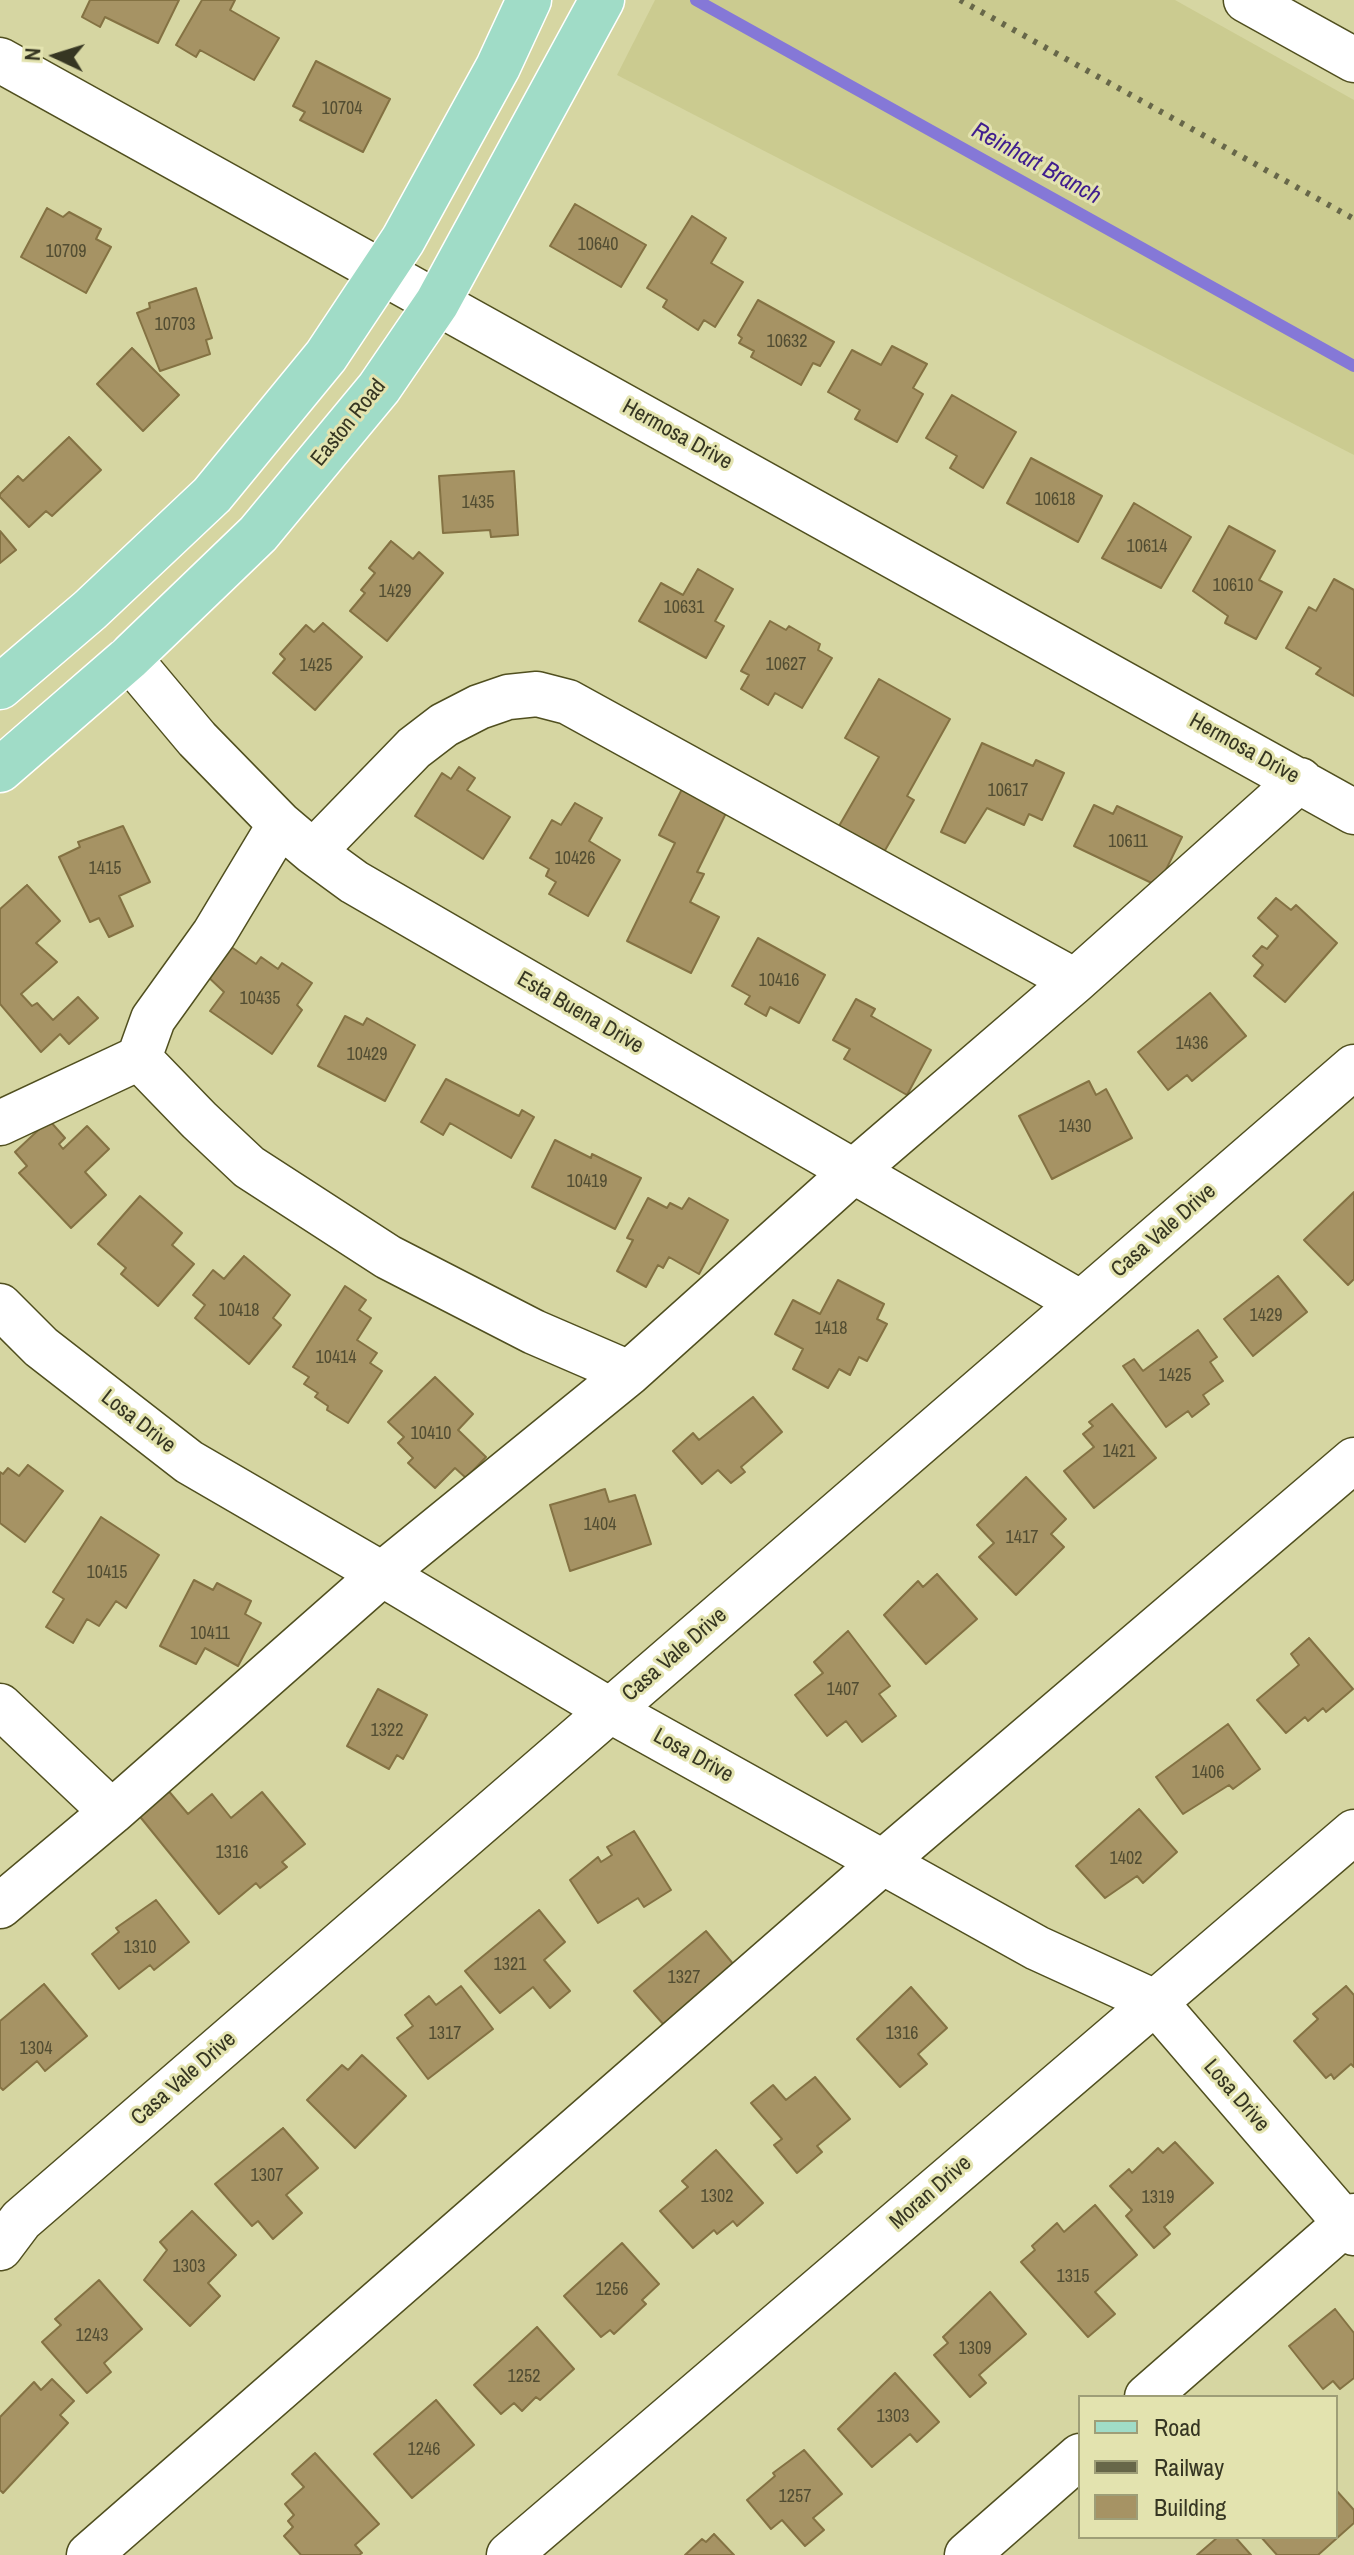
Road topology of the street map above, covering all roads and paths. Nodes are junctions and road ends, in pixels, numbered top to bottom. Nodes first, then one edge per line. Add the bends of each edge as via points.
1 (529, 0) edge
2 (602, 0) edge
3 (1246, 0) edge
4 (0, 60) edge
5 (1354, 60) edge
6 (382, 273) junction
7 (437, 303) junction
8 (90, 610) junction
9 (129, 658) junction
10 (0, 687) edge
11 (0, 770) edge
12 (1300, 780) junction
13 (1354, 812) edge
14 (280, 824) junction
15 (313, 852) junction
16 (1075, 981) junction
17 (139, 1058) junction
18 (1354, 1067) edge
19 (0, 1123) edge
20 (854, 1171) junction
21 (1081, 1303) junction
22 (0, 1306) edge
23 (629, 1373) junction
24 (1354, 1460) edge
25 (382, 1574) junction
26 (0, 1706) edge
27 (611, 1711) junction
28 (112, 1812) junction
29 (1354, 1832) edge
30 (883, 1862) junction
31 (0, 1906) edge
32 (1155, 2002) junction
33 (7, 2221) edge
34 (1351, 2224) edge
35 (1149, 2395) edge
36 (1078, 2458) edge
37 (89, 2555) edge
38 (509, 2555) edge
39 (967, 2555) edge

1 - 6 main road via 498,67
2 - 7 main road, Easton Road
3 - 5 street
4 - 6 street, Hermosa Drive
6 - 7 street, Hermosa Drive
6 - 8 main road via 326,356 212,495
7 - 9 main road, Easton Road via 379,388 258,534
7 - 12 street, Hermosa Drive
8 - 9 main road
8 - 10 main road
9 - 11 main road, Easton Road
9 - 14 street, Esta Buena Drive via 197,739
12 - 13 street, Hermosa Drive
12 - 16 street
14 - 15 street, Esta Buena Drive
14 - 17 street via 214,934 153,1019
15 - 16 street via 414,748 444,725 508,697 537,694 568,702
15 - 20 street, Esta Buena Drive via 354,882
16 - 20 street
17 - 19 street
17 - 23 street via 249,1167 375,1249 534,1332
18 - 21 street, Casa Vale Drive
20 - 21 street, Esta Buena Drive
20 - 23 street
21 - 27 street, Casa Vale Drive
22 - 25 street, Losa Drive via 41,1347 189,1462
23 - 25 street
24 - 30 street
25 - 27 street, Losa Drive
25 - 28 street
26 - 28 street
27 - 30 street, Losa Drive
27 - 33 street, Casa Vale Drive
28 - 31 street
29 - 32 street, Moran Drive
30 - 32 street, Losa Drive via 1037,1948
30 - 37 street
32 - 34 street, Losa Drive
32 - 38 street, Moran Drive
34 - 35 street
36 - 39 street

